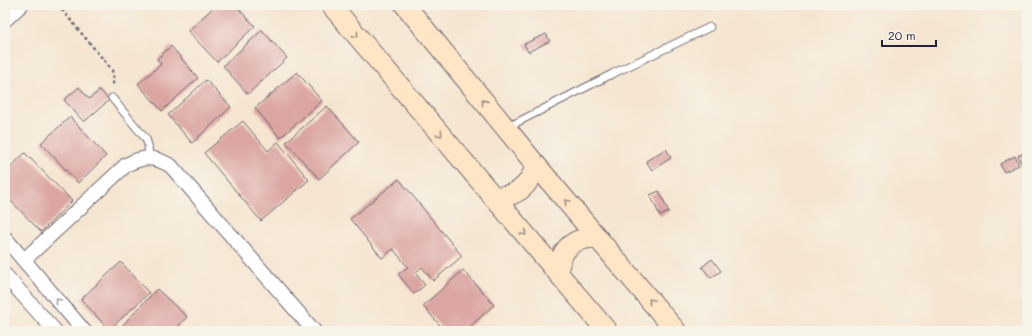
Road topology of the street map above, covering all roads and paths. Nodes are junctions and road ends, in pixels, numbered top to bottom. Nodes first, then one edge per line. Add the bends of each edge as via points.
1 (21, 5) edge
2 (58, 5) edge
3 (331, 5) edge
4 (405, 5) edge
5 (5, 20) edge
6 (710, 27) dead end
7 (112, 98) joint
8 (506, 128) junction
9 (149, 158) junction
10 (536, 165) junction
11 (493, 197) junction
12 (5, 238) edge
13 (597, 238) junction
14 (24, 260) junction
15 (558, 273) junction
16 (6, 276) edge
17 (55, 331) edge
18 (84, 331) edge
19 (314, 331) edge
20 (608, 331) edge
21 (676, 331) edge

1 - 5 street
2 - 7 path via 112,70
3 -> 11 street
8 -> 4 street
6 - 8 lane
7 - 9 lane via 146,139
8 - 10 street
9 - 14 street via 126,165
9 - 19 street via 161,160 171,166
10 - 11 street via 528,183 521,190 503,197
13 -> 10 street
11 -> 15 street
12 - 14 street
13 - 15 street via 587,238 569,246 559,263
21 -> 13 street
18 -> 14 street
15 - 20 street
16 - 17 street

